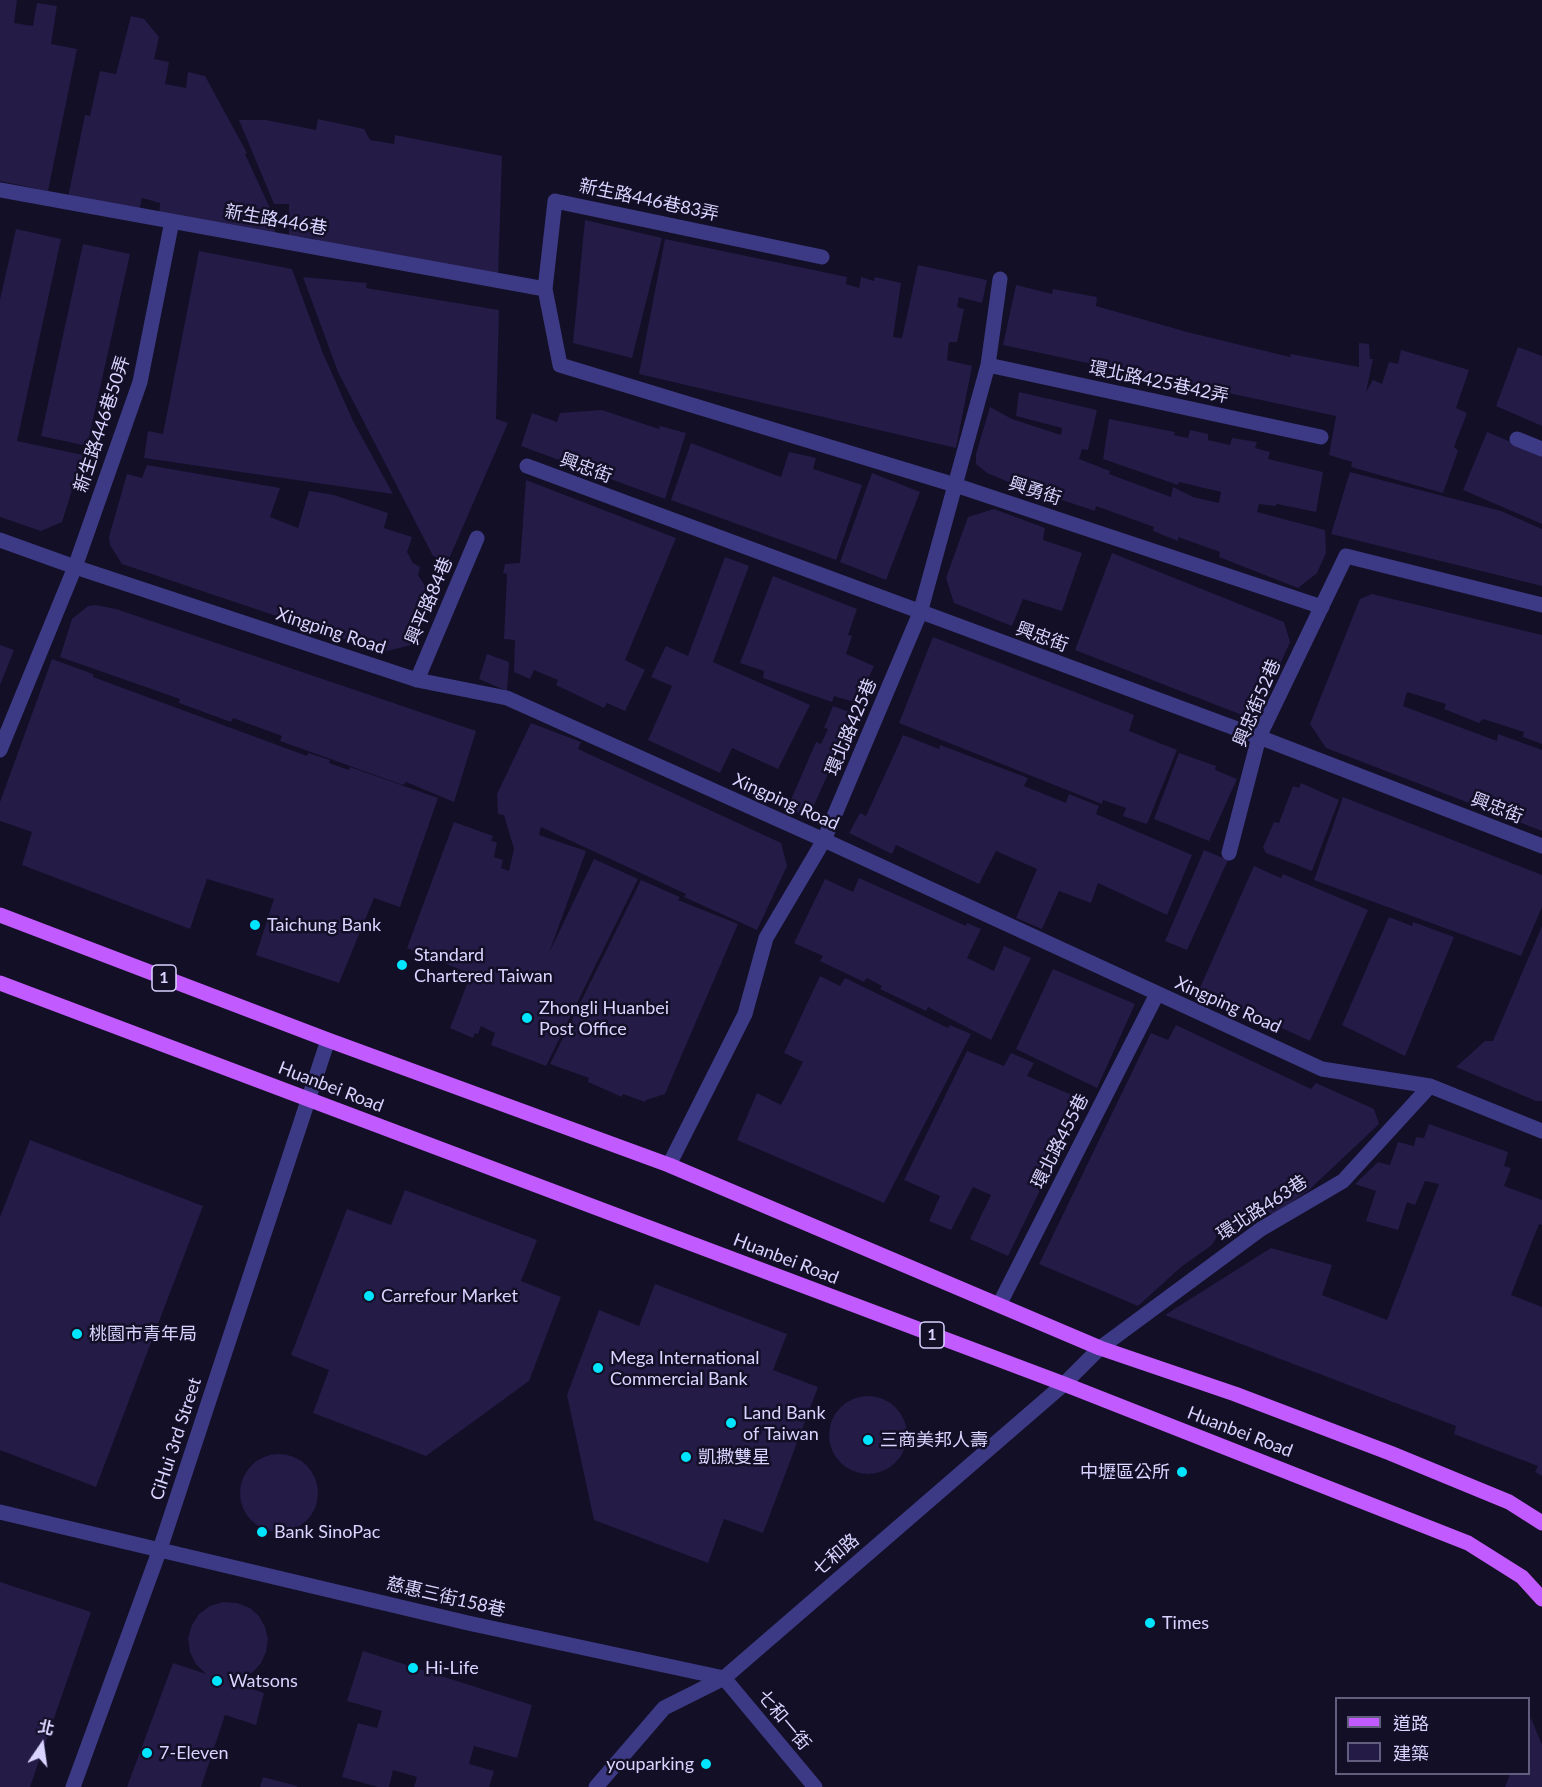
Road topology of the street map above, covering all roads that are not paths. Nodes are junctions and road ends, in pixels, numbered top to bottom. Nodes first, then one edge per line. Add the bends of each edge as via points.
1 (0, 190) edge
2 (171, 221) junction
3 (822, 257) dead end
4 (1000, 279) dead end
5 (545, 289) junction
6 (988, 365) junction
7 (1321, 437) dead end
8 (1517, 439) dead end
9 (1542, 449) edge
10 (527, 466) dead end
11 (955, 485) junction
12 (477, 537) dead end
13 (0, 540) edge
14 (75, 567) junction
15 (1542, 605) edge
16 (1322, 608) junction
17 (920, 613) junction
18 (417, 680) junction
19 (1259, 737) junction
20 (0, 750) edge
21 (824, 840) junction
22 (1542, 846) edge
23 (1229, 853) dead end
24 (0, 915) edge
25 (0, 983) edge
26 (1157, 994) junction
27 (328, 1040) junction
28 (1430, 1086) junction
29 (307, 1099) junction
30 (1542, 1131) edge
31 (669, 1165) junction
32 (999, 1305) junction
33 (1100, 1348) junction
34 (1064, 1384) junction
35 (0, 1512) edge
36 (1542, 1523) edge
37 (160, 1548) junction
38 (1542, 1599) edge
39 (724, 1678) junction
40 (73, 1787) edge
41 (596, 1787) edge
42 (815, 1787) edge

1 - 2 street, 新生路446巷
2 - 5 street, 新生路446巷
2 - 14 street, 新生路446巷50弄 via 140,382
3 - 5 street, 新生路446巷83弄 via 555,201
4 - 6 street, 環北路425巷
5 - 11 street, 興勇街 via 560,365
6 - 7 street, 環北路425巷42弄
6 - 11 street, 環北路425巷
8 - 9 street
10 - 17 street, 興忠街
11 - 16 street, 興勇街
11 - 17 street, 環北路425巷
12 - 18 street, 興平路84巷
13 - 14 street, Xingping Road
14 - 18 street, Xingping Road
14 - 20 street, 新生路446巷50弄
15 - 16 street via 1346,556
16 - 19 street, 興忠街52巷
17 - 19 street, 興忠街
17 - 21 street, 環北路425巷
18 - 21 street, Xingping Road via 507,698
19 - 22 street, 興忠街
19 - 23 street, 興忠街52巷
21 - 26 street, Xingping Road
21 - 31 street, 環北路425巷 via 766,938 745,1014
24 - 27 main road, Huanbei Road / 1
25 - 29 main road, Huanbei Road / 1
26 - 28 street, Xingping Road via 1322,1069
26 - 32 street, 環北路455巷
27 - 29 street, CiHui 3rd Street
27 - 31 main road, Huanbei Road / 1
28 - 30 street, Xingping Road
28 - 33 street, 環北路463巷 via 1343,1181 1261,1229
29 - 34 main road, Huanbei Road / 1
29 - 37 street, CiHui 3rd Street
31 - 32 main road, Huanbei Road / 1
32 - 33 main road, Huanbei Road / 1
33 - 34 street, 七和路
33 - 36 main road, Huanbei Road / 1 via 1390,1453 1509,1502
34 - 38 main road, Huanbei Road / 1 via 1468,1543 1522,1577
34 - 39 street, 七和路
35 - 37 street, 慈惠三街158巷
37 - 39 street, 慈惠三街158巷 via 468,1623
37 - 40 street, CiHui 3rd Street
39 - 41 street, 七和路 via 664,1708
39 - 42 street, 七和一街

